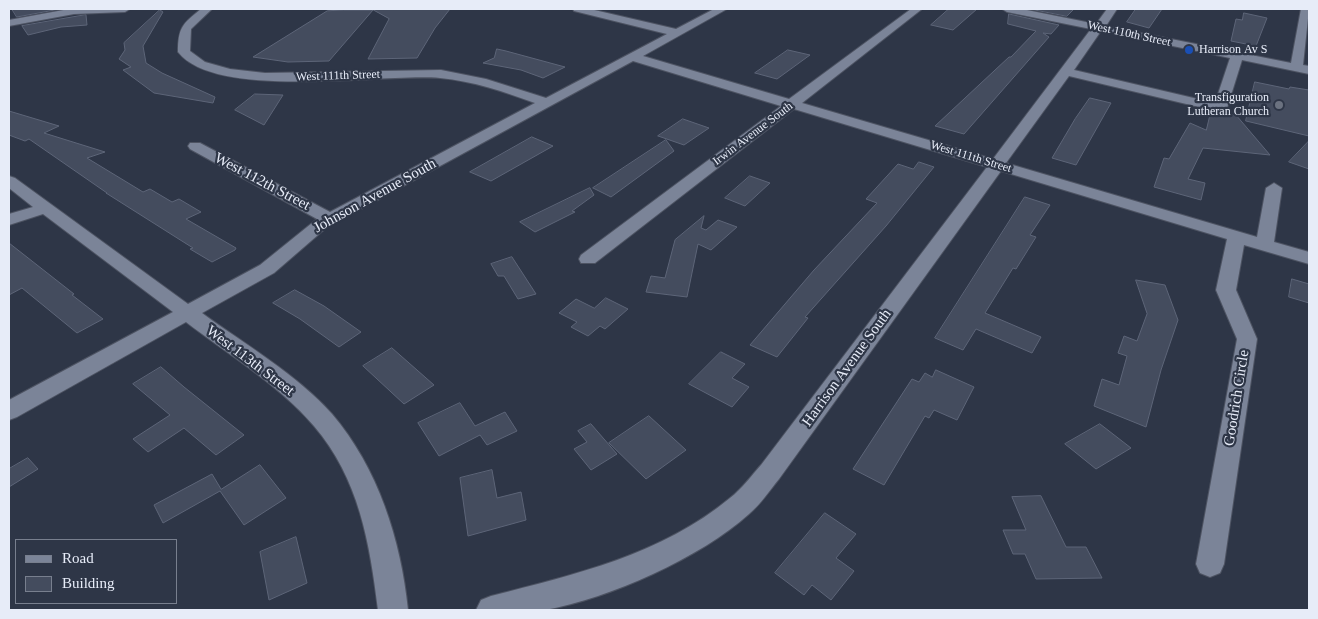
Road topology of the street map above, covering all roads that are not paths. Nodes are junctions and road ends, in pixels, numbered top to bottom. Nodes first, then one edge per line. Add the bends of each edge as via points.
1 (110, 9) edge
2 (125, 9) edge
3 (207, 9) edge
4 (578, 9) edge
5 (722, 9) edge
6 (918, 9) edge
7 (1007, 9) edge
8 (1112, 9) edge
9 (1306, 9) edge
10 (9, 23) edge
11 (1098, 27) junction
12 (677, 33) junction
13 (632, 56) junction
14 (1237, 56) junction
15 (1296, 68) junction
16 (1309, 70) edge
17 (1066, 72) junction
18 (547, 103) junction
19 (792, 104) junction
20 (195, 146) dead end
21 (997, 165) junction
22 (9, 181) edge
23 (1274, 188) dead end
24 (45, 208) junction
25 (330, 219) junction
26 (9, 220) edge
27 (1237, 236) junction
28 (1265, 245) junction
29 (1309, 258) edge
30 (588, 259) dead end
31 (187, 313) junction
32 (9, 411) edge
33 (1210, 564) dead end
34 (393, 610) edge
35 (491, 610) edge

1 - 2 street
1 - 10 street via 53,14
3 - 18 street, West 111th Street via 184,32 182,42 184,50 192,58 222,72 269,78 440,74 490,82
4 - 12 street
5 - 12 street, Johnson Avenue South
6 - 19 street, Irwin Avenue South
7 - 11 street, West 110th Street
8 - 11 street, Harrison Avenue South
9 - 15 street
11 - 14 street, West 110th Street
11 - 17 street, Harrison Avenue South
12 - 13 street, Johnson Avenue South
13 - 18 street, Johnson Avenue South
13 - 19 street, West 111th Street
14 - 15 street, West 110th Street
14 - 17 street via 1220,108
15 - 16 street, West 110th Street
17 - 21 street, Harrison Avenue South
18 - 25 street, Johnson Avenue South
19 - 21 street, West 111th Street
19 - 30 street, Irwin Avenue South
20 - 25 street, West 112th Street
21 - 27 street, West 111th Street
21 - 35 street, Harrison Avenue South via 770,472 740,506 701,535 654,561 602,580
22 - 24 street, West 113th Street
23 - 28 street
24 - 26 street
24 - 31 street, West 113th Street
25 - 31 street, Johnson Avenue South via 267,269
27 - 28 street, West 111th Street
27 - 33 street, Goodrich Circle via 1226,290 1247,339
28 - 29 street, West 111th Street
31 - 32 street, Johnson Avenue South
31 - 34 street, West 113th Street via 286,386 322,419 352,459 376,512 390,577

